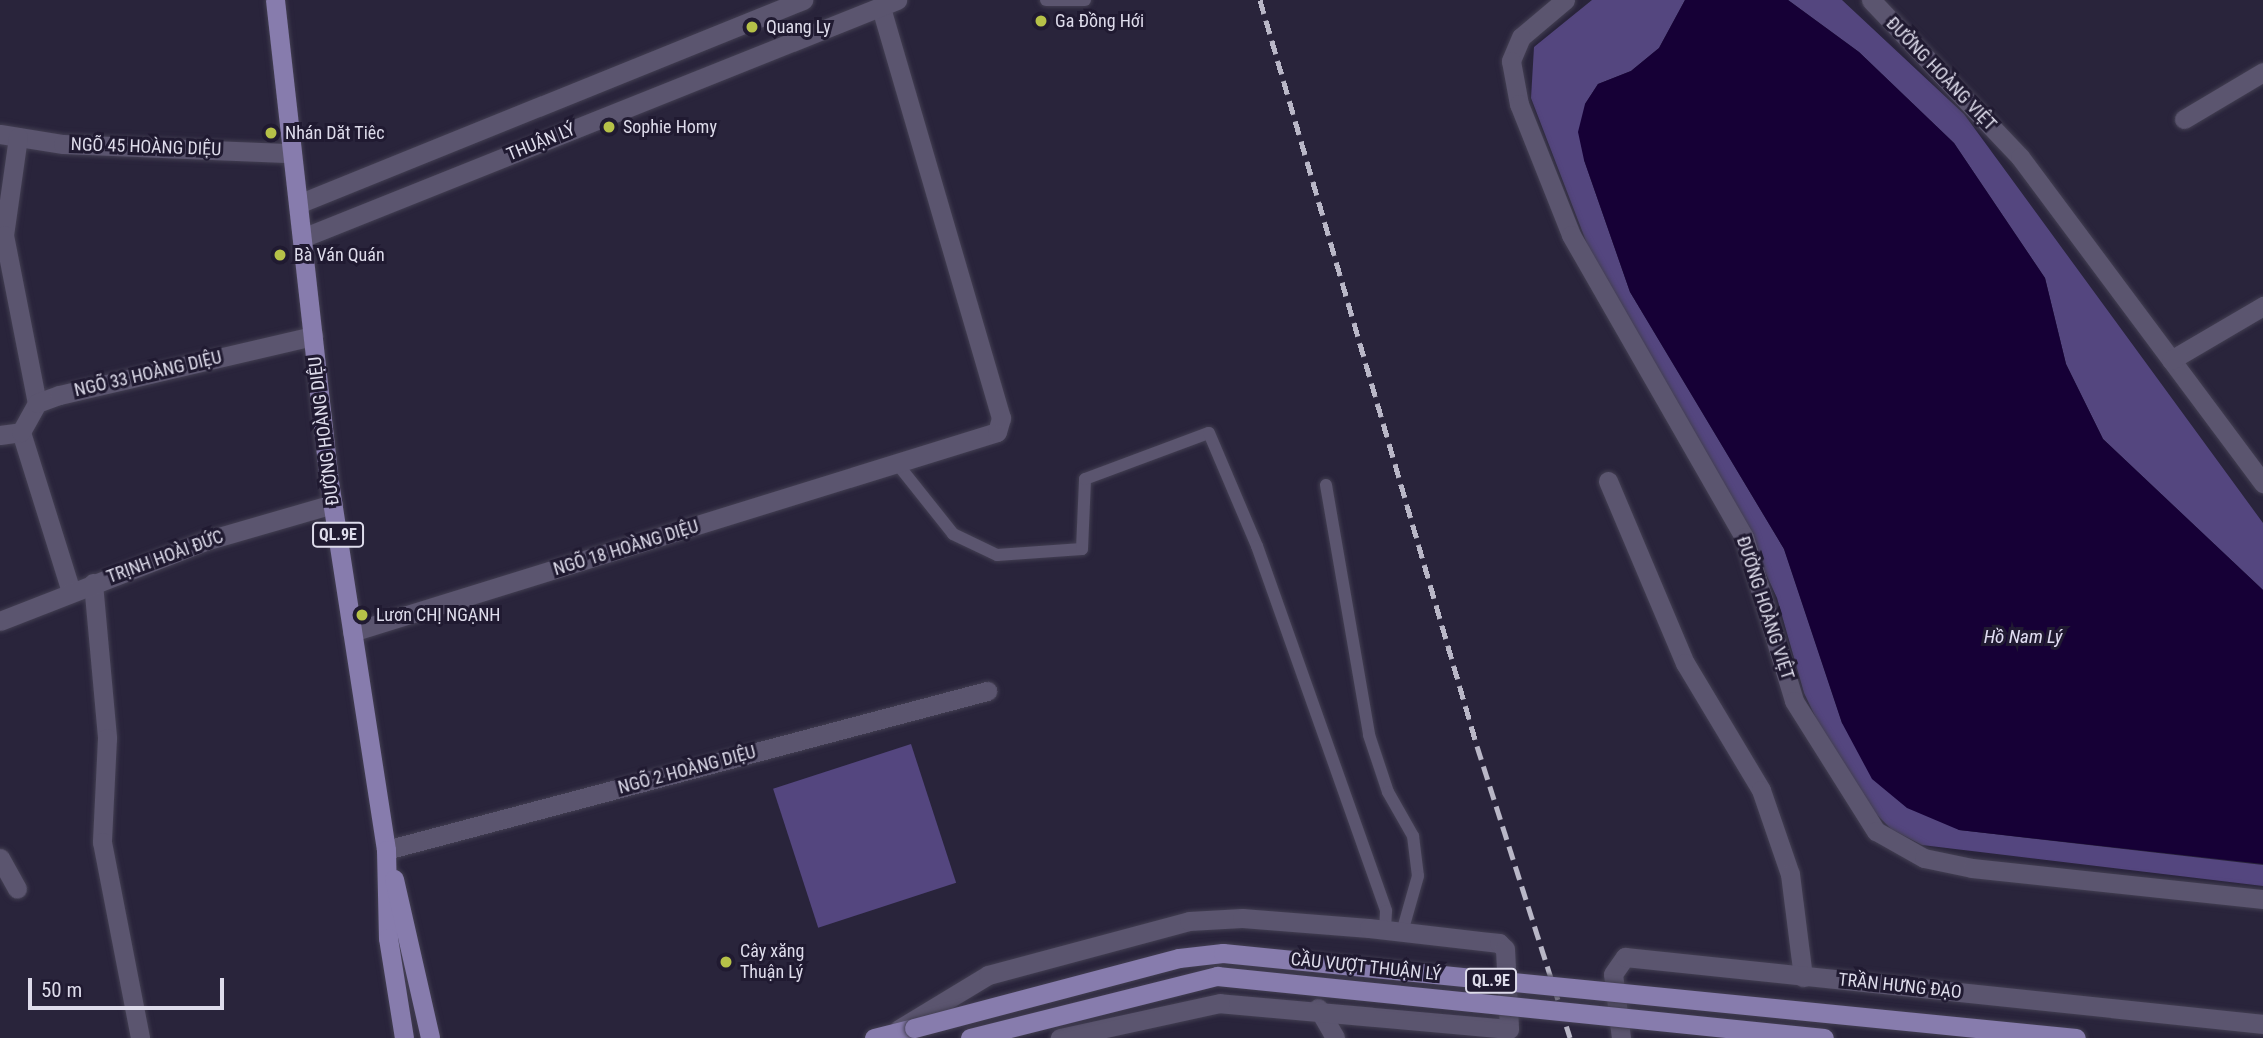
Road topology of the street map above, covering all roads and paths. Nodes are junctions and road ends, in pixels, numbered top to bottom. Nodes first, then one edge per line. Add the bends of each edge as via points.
1 (275, 0) edge
2 (803, 0) edge
3 (1046, 0) edge
4 (1085, 0) edge
5 (1565, 0) edge
6 (1871, 0) edge
7 (889, 4) edge
8 (2263, 72) edge
9 (2184, 119) dead end
10 (9, 135) edge
11 (292, 153) junction
12 (298, 204) junction
13 (302, 238) junction
14 (2263, 306) edge
15 (313, 337) junction
16 (2171, 360) junction
17 (37, 403) junction
18 (20, 432) junction
19 (0, 435) edge
20 (900, 466) junction
21 (1608, 481) dead end
22 (2263, 483) edge
23 (1326, 485) dead end
24 (333, 504) junction
25 (93, 583) junction
26 (71, 593) junction
27 (0, 621) edge
28 (352, 632) junction
29 (987, 691) dead end
30 (387, 854) junction
31 (0, 858) edge
32 (17, 889) dead end
33 (2263, 899) edge
34 (1394, 931) junction
35 (1803, 977) junction
36 (1318, 1008) junction
37 (2263, 1024) edge
38 (887, 1036) edge
39 (140, 1038) edge
40 (404, 1038) edge
41 (430, 1038) edge
42 (971, 1038) edge
43 (1060, 1038) edge
44 (1335, 1038) edge
45 (1621, 1038) edge
46 (1824, 1038) edge
47 (2077, 1038) edge

1 - 11 main road, ĐƯỜNG HOÀNG DIỆU / QL.9E
2 - 12 street, THUẬN LÝ
3 - 4 lane
5 - 33 street, ĐƯỜNG HOÀNG VIỆT via 1521,37 1511,61 1519,104 1571,235 1744,537 1794,701 1876,831 1924,858 1972,868
6 - 16 street, ĐƯỜNG HOÀNG VIỆT via 2020,157
7 - 13 street, THUẬN LÝ
7 - 20 street, NGÕ 18 HOÀNG DIỆU via 1001,418 997,432
8 - 9 street
10 - 11 street, NGÕ 45 HOÀNG DIỆU
10 - 17 street via 4,235
11 - 12 main road, ĐƯỜNG HOÀNG DIỆU / QL.9E
12 - 13 main road, ĐƯỜNG HOÀNG DIỆU / QL.9E
13 - 15 main road, ĐƯỜNG HOÀNG DIỆU / QL.9E
14 - 16 street
15 - 17 street, NGÕ 33 HOÀNG DIỆU
15 - 24 main road, ĐƯỜNG HOÀNG DIỆU / QL.9E
16 - 22 street, ĐƯỜNG HOÀNG VIỆT
17 - 18 street
18 - 19 street
18 - 26 street
20 - 28 street, NGÕ 18 HOÀNG DIỆU
20 - 34 lane via 953,534 997,555 1082,549 1085,479 1209,433 1257,546
21 - 35 street via 1685,663 1761,790 1790,874
23 - 34 lane via 1369,735 1388,792 1413,836 1418,876
24 - 25 street, TRỊNH HOÀI ĐỨC via 205,541
24 - 28 main road, ĐƯỜNG HOÀNG DIỆU / QL.9E
25 - 26 street, TRỊNH HOÀI ĐỨC
25 - 39 street via 107,738 102,842
26 - 27 street, TRỊNH HOÀI ĐỨC
28 - 30 main road, ĐƯỜNG HOÀNG DIỆU / QL.9E
29 - 30 street, NGÕ 2 HOÀNG DIỆU
30 - 40 main road, ĐƯỜNG HOÀNG DIỆU / QL.9E via 388,939
30 - 41 main road, ĐƯỜNG HOÀNG DIỆU / QL.9E via 411,936
31 - 32 street
34 - 36 street via 1503,945 1511,1028
34 - 38 street via 1242,918 1189,921 988,975
35 - 37 street, TRẦN HƯNG ĐẠO
35 - 45 street, TRẦN HƯNG ĐẠO via 1618,958 1613,974
36 - 43 street via 1220,1003
36 - 44 street
38 - 47 main road, CẦU VƯỢT THUẬN LÝ / QL.9E, bridge via 1179,958 1223,953
42 - 46 main road, QL.9E, bridge via 1217,976

